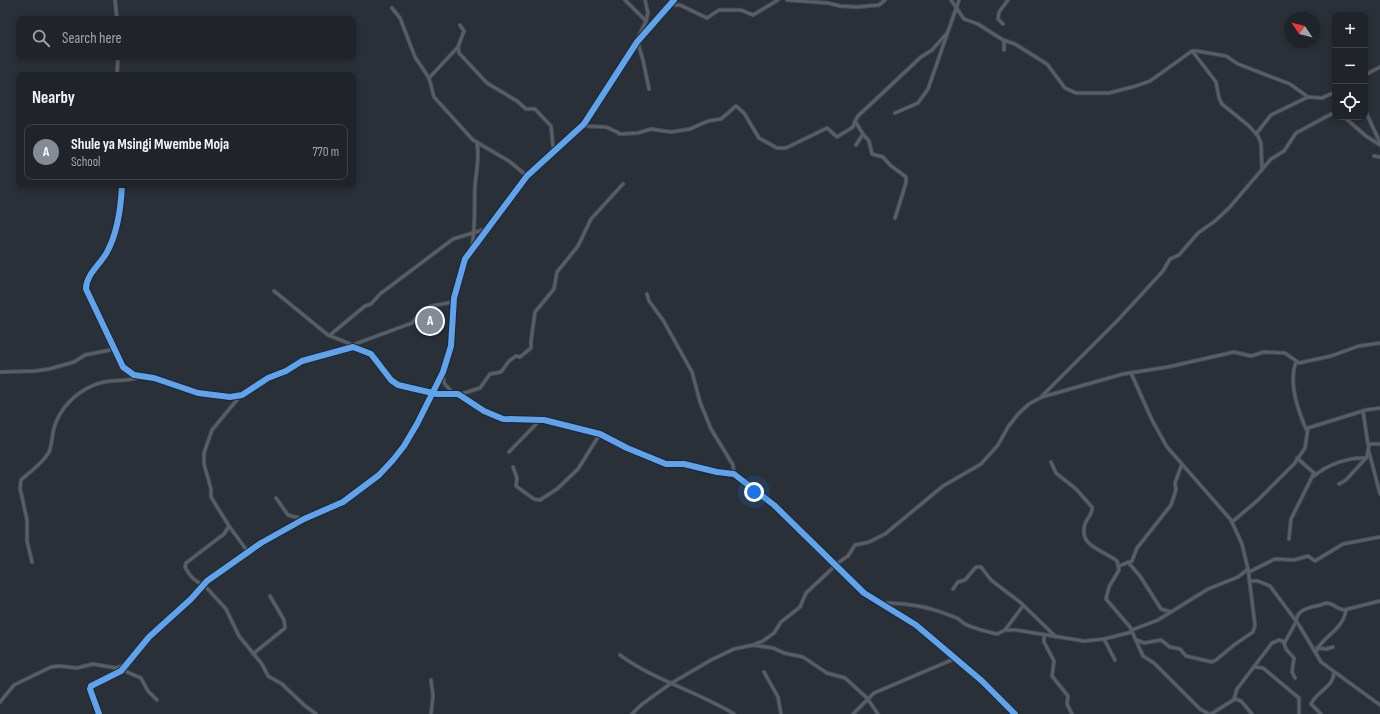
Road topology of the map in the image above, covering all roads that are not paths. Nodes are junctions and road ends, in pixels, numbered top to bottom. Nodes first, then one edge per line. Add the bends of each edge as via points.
1 (115, 0) edge
2 (625, 0) edge
3 (645, 0) edge
4 (674, 0) edge
5 (778, 0) edge
6 (787, 0) edge
7 (885, 0) edge
8 (951, 0) edge
9 (959, 0) edge
10 (1008, 0) edge
11 (669, 5) junction
12 (392, 8) dead end
13 (955, 8) junction
14 (117, 16) edge
15 (646, 21) junction
16 (1003, 24) dead end
17 (460, 25) dead end
18 (948, 32) junction
19 (1004, 40) junction
20 (637, 42) junction
21 (458, 47) junction
22 (1004, 50) dead end
23 (1192, 52) junction
24 (460, 54) junction
25 (450, 56) junction
26 (118, 60) edge
27 (1380, 67) edge
28 (117, 72) edge
29 (1368, 73) edge
30 (429, 78) junction
31 (649, 89) dead end
32 (1332, 93) edge
33 (1308, 97) junction
34 (895, 113) dead end
35 (1332, 114) edge
36 (1368, 117) edge
37 (855, 120) junction
38 (1347, 120) edge
39 (582, 126) junction
40 (863, 134) junction
41 (1256, 134) junction
42 (477, 143) junction
43 (1380, 144) edge
44 (856, 145) dead end
45 (556, 150) junction
46 (1374, 156) dead end
47 (1380, 158) edge
48 (1262, 170) junction
49 (527, 176) junction
50 (624, 184) dead end
51 (122, 188) edge
52 (895, 218) dead end
53 (489, 228) junction
54 (473, 233) junction
55 (471, 251) junction
56 (274, 291) dead end
57 (647, 294) dead end
58 (453, 302) junction
59 (330, 335) junction
60 (1380, 343) edge
61 (355, 344) junction
62 (115, 349) junction
63 (365, 350) junction
64 (1296, 362) junction
65 (0, 372) edge
66 (443, 372) junction
67 (1131, 373) junction
68 (140, 376) junction
69 (433, 393) junction
70 (453, 393) junction
71 (242, 395) junction
72 (460, 395) junction
73 (1042, 396) junction
74 (1380, 408) edge
75 (1363, 411) junction
76 (540, 420) junction
77 (1306, 430) junction
78 (600, 434) junction
79 (1369, 444) junction
80 (1380, 444) edge
81 (508, 452) dead end
82 (1369, 452) junction
83 (1297, 458) junction
84 (1365, 458) junction
85 (1051, 462) dead end
86 (1182, 464) junction
87 (513, 467) dead end
88 (734, 474) junction
89 (1313, 477) junction
90 (1339, 484) dead end
91 (1380, 494) edge
92 (276, 498) dead end
93 (304, 519) junction
94 (1232, 522) junction
95 (229, 526) junction
96 (1380, 537) edge
97 (1290, 539) dead end
98 (248, 552) junction
99 (32, 562) dead end
100 (1128, 562) junction
101 (836, 564) junction
102 (1119, 566) junction
103 (1249, 570) junction
104 (1249, 580) junction
105 (204, 584) junction
106 (953, 589) dead end
107 (270, 596) dead end
108 (1380, 601) edge
109 (882, 603) junction
110 (1023, 606) junction
111 (1346, 610) junction
112 (1171, 613) junction
113 (1296, 621) junction
114 (1005, 630) junction
115 (1132, 631) junction
116 (1044, 635) junction
117 (1057, 637) junction
118 (1104, 640) junction
119 (1137, 640) junction
120 (1284, 642) junction
121 (753, 644) junction
122 (1333, 647) dead end
123 (1317, 648) junction
124 (1316, 653) junction
125 (253, 654) junction
126 (620, 655) dead end
127 (954, 659) junction
128 (1115, 660) dead end
129 (124, 667) junction
130 (1255, 667) junction
131 (764, 672) dead end
132 (1333, 672) junction
133 (1295, 678) dead end
134 (431, 680) dead end
135 (670, 684) junction
136 (867, 698) junction
137 (1234, 699) junction
138 (157, 700) dead end
139 (0, 702) edge
140 (1380, 705) edge
141 (99, 714) edge
142 (316, 714) edge
143 (431, 714) edge
144 (632, 714) edge
145 (734, 714) edge
146 (781, 714) edge
147 (853, 714) edge
148 (878, 714) edge
149 (1015, 714) edge
150 (1072, 714) edge
151 (1210, 714) edge
152 (1252, 714) edge
153 (1299, 714) edge
154 (1321, 714) edge

1 - 14 street
2 - 15 street
3 - 15 street via 648,13
4 - 11 street
5 - 11 street via 753,15 741,10 719,10 707,18 680,5
6 - 7 street via 857,7 879,5
8 - 13 street
9 - 13 street
10 - 16 street via 998,14 998,19
11 - 20 street
12 - 30 street via 400,18 416,57
13 - 18 street
13 - 19 street via 964,19 980,25
15 - 20 street
17 - 21 street via 464,31
18 - 34 street via 926,93 918,103
18 - 37 street via 932,50 920,57 872,101
19 - 22 street
19 - 23 street via 1047,64 1071,92 1086,94 1117,92 1143,84
20 - 31 street
20 - 39 street
21 - 24 street
21 - 25 street
23 - 33 street via 1219,53 1238,64 1290,84
23 - 41 street via 1216,82 1222,104
24 - 25 street
24 - 45 street via 487,83 518,101 526,109 535,109 552,128 553,146
25 - 30 street
26 - 28 street
27 - 29 street
30 - 42 street via 434,97
32 - 33 street via 1322,98
33 - 41 street via 1271,115
35 - 48 street via 1296,133 1286,149 1271,159
36 - 43 street
37 - 39 street via 853,127 837,137 827,128 786,148 778,148 758,138 744,113 736,106 721,119 671,132 652,129 619,133 606,127
37 - 40 street
38 - 43 street
39 - 45 street
40 - 44 street
40 - 52 street via 871,145 872,154 883,157 906,177
41 - 48 street via 1261,143
42 - 49 street
42 - 54 street via 479,160
45 - 49 street
46 - 47 street
48 - 73 street via 1229,208 1198,233 1177,256 1170,259 1163,271 1118,320
49 - 53 street
50 - 72 street via 591,219 578,246 557,272 554,289 535,312 532,347 520,357 516,356 509,360 500,372 490,374 480,388
51 - 62 street via 113,239 86,286
53 - 54 street
53 - 55 street
54 - 55 street
54 - 59 street via 453,239 380,294 371,304 343,322
55 - 58 street via 462,266
56 - 59 street
57 - 88 street via 692,372 709,423 733,465
58 - 61 street via 431,306 420,313 412,323
58 - 66 street via 451,346
59 - 61 street
60 - 64 street via 1359,346 1302,363
61 - 63 street
62 - 65 street via 85,355 74,362 49,369
62 - 68 street via 125,369
63 - 69 street via 395,384
63 - 71 street via 348,348 302,361
64 - 67 street via 1286,353 1264,352 1251,356 1234,352
64 - 77 street via 1292,376
66 - 69 street
66 - 70 street via 444,383
67 - 73 street
67 - 86 street via 1156,430
68 - 71 street via 154,378 198,393 230,397
68 - 99 street via 94,385 61,410 49,452 21,480 20,488 27,520 26,541
69 - 70 street
69 - 93 street via 404,446 380,475 343,502
70 - 72 street
71 - 95 street via 212,430 204,453 211,497
72 - 76 street via 479,408 503,419
73 - 101 street via 1019,412 998,445 981,464 944,486 884,534 869,542 855,545 848,556
74 - 75 street
75 - 77 street via 1311,426
75 - 79 street
76 - 78 street
76 - 81 street
77 - 83 street via 1306,446
78 - 87 street via 578,469 540,500 536,500 516,486 517,478
78 - 88 street via 666,464 684,464
79 - 80 street
79 - 82 street
82 - 84 street
82 - 91 street
83 - 89 street via 1312,469
83 - 94 street via 1275,484
84 - 89 street via 1341,462
84 - 90 street via 1346,480
85 - 102 street via 1056,473 1076,489 1092,507 1092,513 1085,525 1086,541 1115,559
86 - 94 street
86 - 100 street via 1175,482 1176,491 1171,505
88 - 101 street via 774,505
89 - 97 street via 1291,518
92 - 93 street via 288,515
93 - 98 street
94 - 103 street via 1242,544
95 - 98 street
95 - 105 street via 224,534 185,565 189,574
96 - 103 street via 1343,544 1315,562 1308,556 1294,560 1278,559
98 - 105 street
100 - 102 street
100 - 112 street via 1161,609
101 - 109 street via 864,593
101 - 121 street via 806,593 800,607 781,622 774,633
102 - 115 street via 1106,598
103 - 104 street
103 - 112 street via 1208,589
104 - 113 street via 1270,586
104 - 119 street via 1254,630 1215,661 1186,656 1180,649 1170,647 1161,640 1147,643
105 - 125 street via 226,609 239,636
105 - 129 street via 149,637
106 - 110 street via 958,582 966,580 976,567 980,567 991,580
107 - 125 street via 285,626
108 - 111 street
109 - 114 street via 915,605 946,614 968,626 994,634
109 - 127 street via 916,625
110 - 114 street
110 - 117 street
111 - 113 street via 1326,603 1303,610 1298,614
111 - 123 street via 1340,624
112 - 115 street
113 - 120 street
113 - 124 street
114 - 116 street
115 - 118 street
115 - 119 street
116 - 117 street
116 - 150 street via 1044,642 1054,661 1052,676 1068,696 1067,704
117 - 118 street via 1084,641
118 - 128 street
119 - 151 street via 1143,656 1154,663 1200,709
120 - 130 street via 1272,642
120 - 133 street via 1294,658 1292,672
121 - 135 street via 719,656
121 - 136 street via 803,657 827,673 845,678
122 - 123 street
123 - 124 street
124 - 132 street via 1321,662
125 - 142 street via 268,676 282,684
126 - 135 street via 646,673
127 - 136 street
127 - 149 street via 982,681
129 - 138 street via 127,672 141,678
129 - 139 street via 93,664 77,668 51,667 14,685
129 - 141 street via 91,688
130 - 137 street via 1237,689
130 - 153 street via 1263,668 1299,698
131 - 146 street via 778,697
132 - 140 street
132 - 154 street via 1331,681 1311,704
134 - 143 street
135 - 144 street
135 - 145 street via 697,693
136 - 147 street
136 - 148 street
137 - 151 street
137 - 152 street via 1241,701

